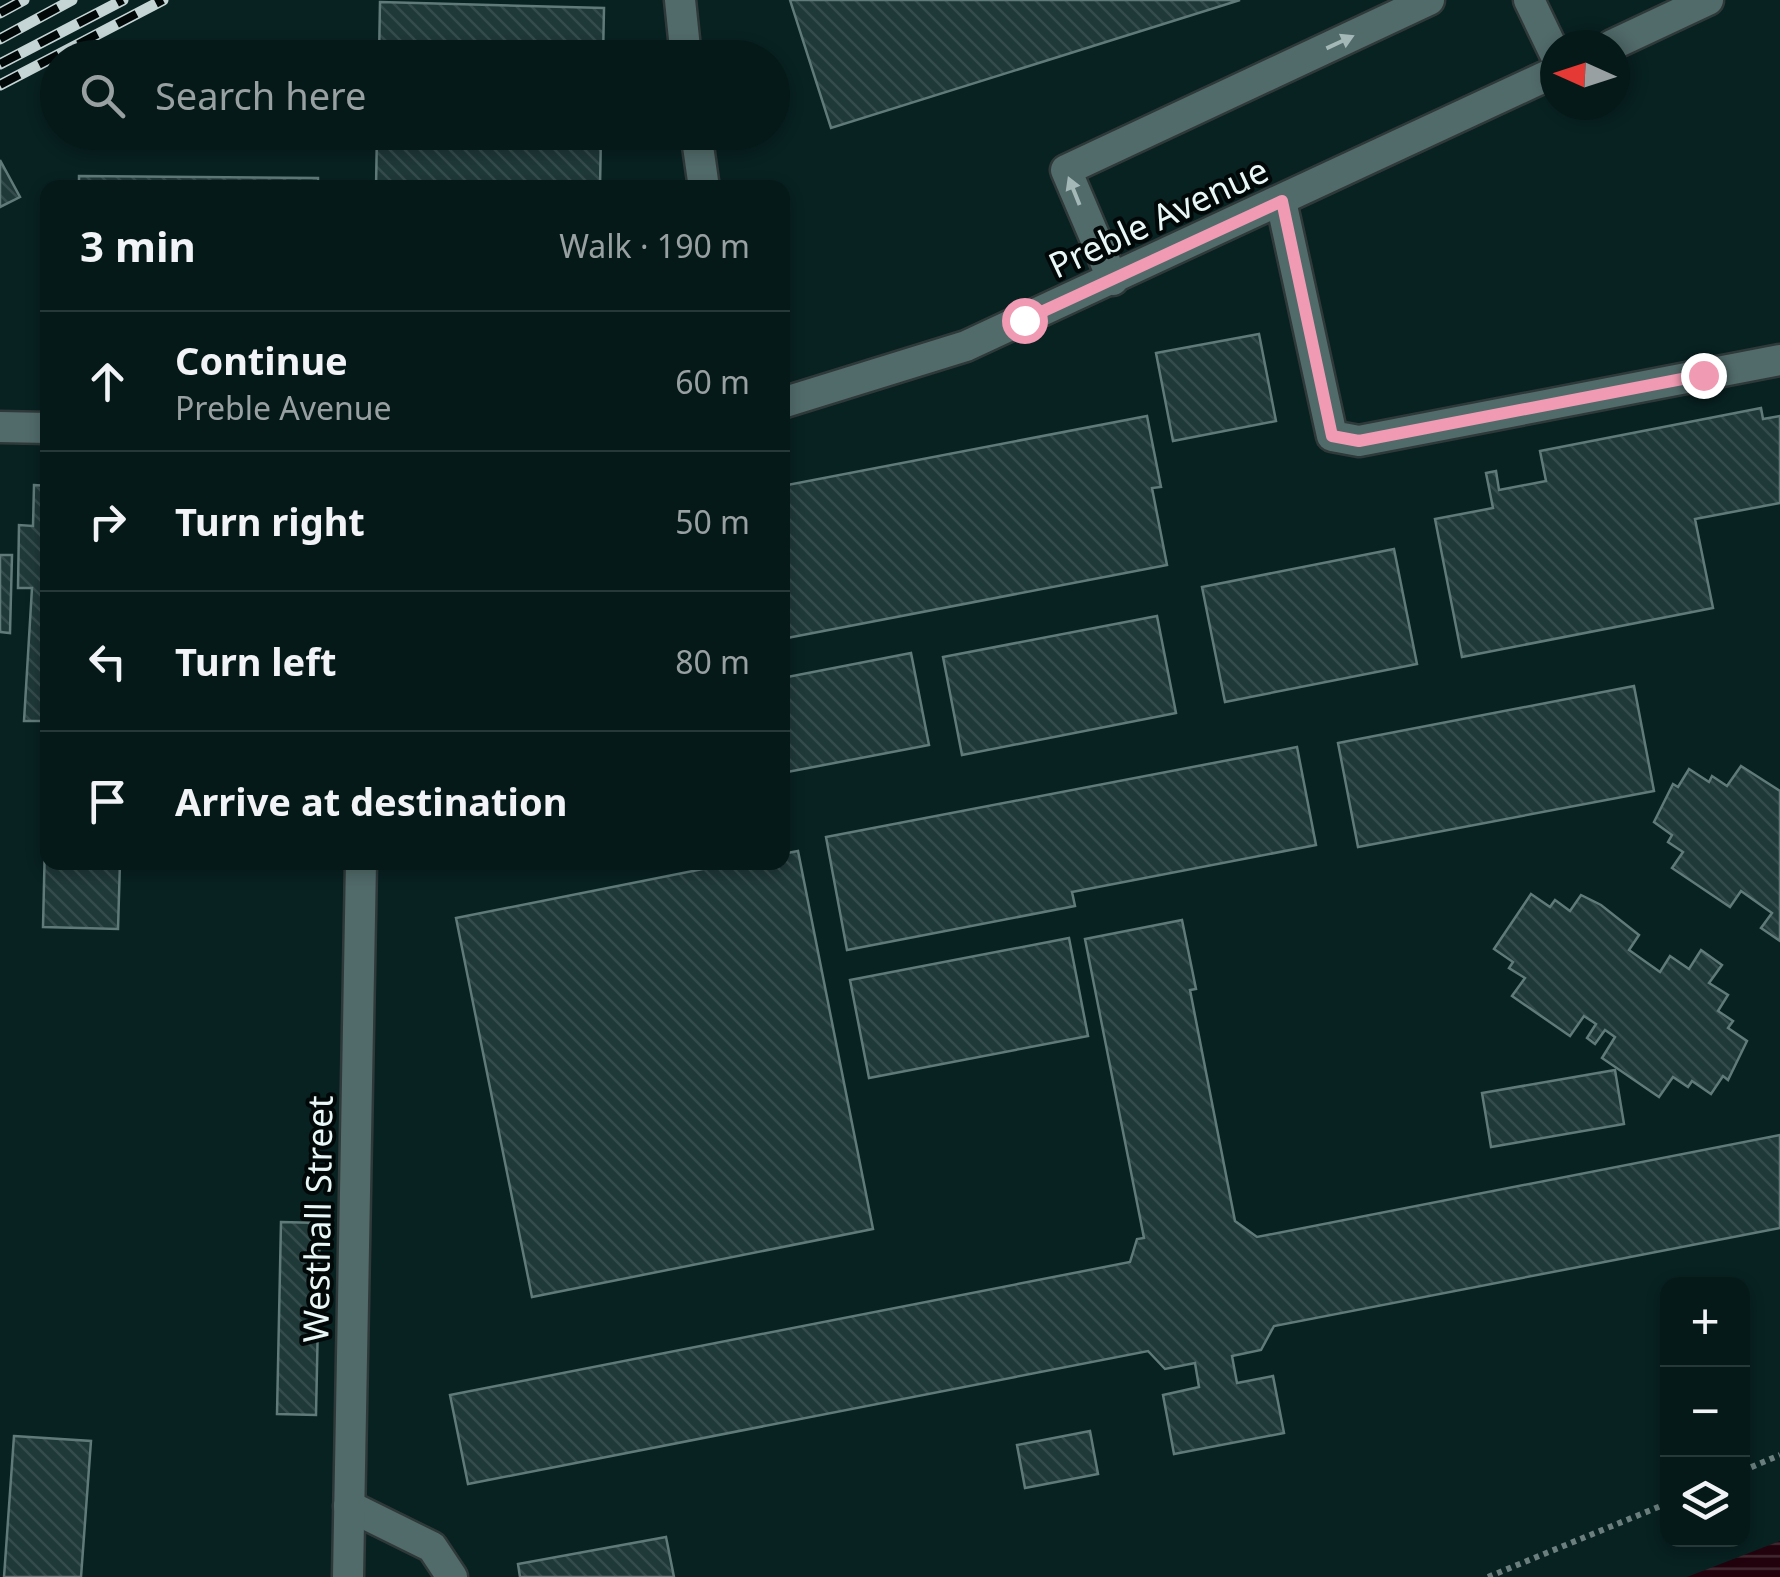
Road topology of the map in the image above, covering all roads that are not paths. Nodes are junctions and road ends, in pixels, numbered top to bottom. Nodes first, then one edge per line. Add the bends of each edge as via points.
1 (680, 0) edge
2 (1429, 0) edge
3 (1529, 0) edge
4 (1708, 0) edge
5 (1543, 30) edge
6 (1630, 37) edge
7 (684, 40) edge
8 (1540, 79) edge
9 (699, 150) edge
10 (703, 180) edge
11 (1282, 201) junction
12 (1113, 280) junction
13 (1780, 360) edge
14 (790, 401) edge
15 (0, 427) edge
16 (40, 428) edge
17 (361, 870) edge
18 (349, 1506) junction
19 (348, 1577) edge
20 (452, 1577) edge

1 - 7 street
12 -> 2 street via 1066,170
3 - 5 street
4 - 6 street
8 - 11 street, Preble Avenue
9 - 10 street
11 - 12 street, Preble Avenue
11 - 13 street via 1332,436 1359,441
12 - 14 street, Preble Avenue via 966,346
15 - 16 street
17 - 18 street, Westhall Street
18 - 19 street, Westhall Street
18 - 20 street via 432,1547

